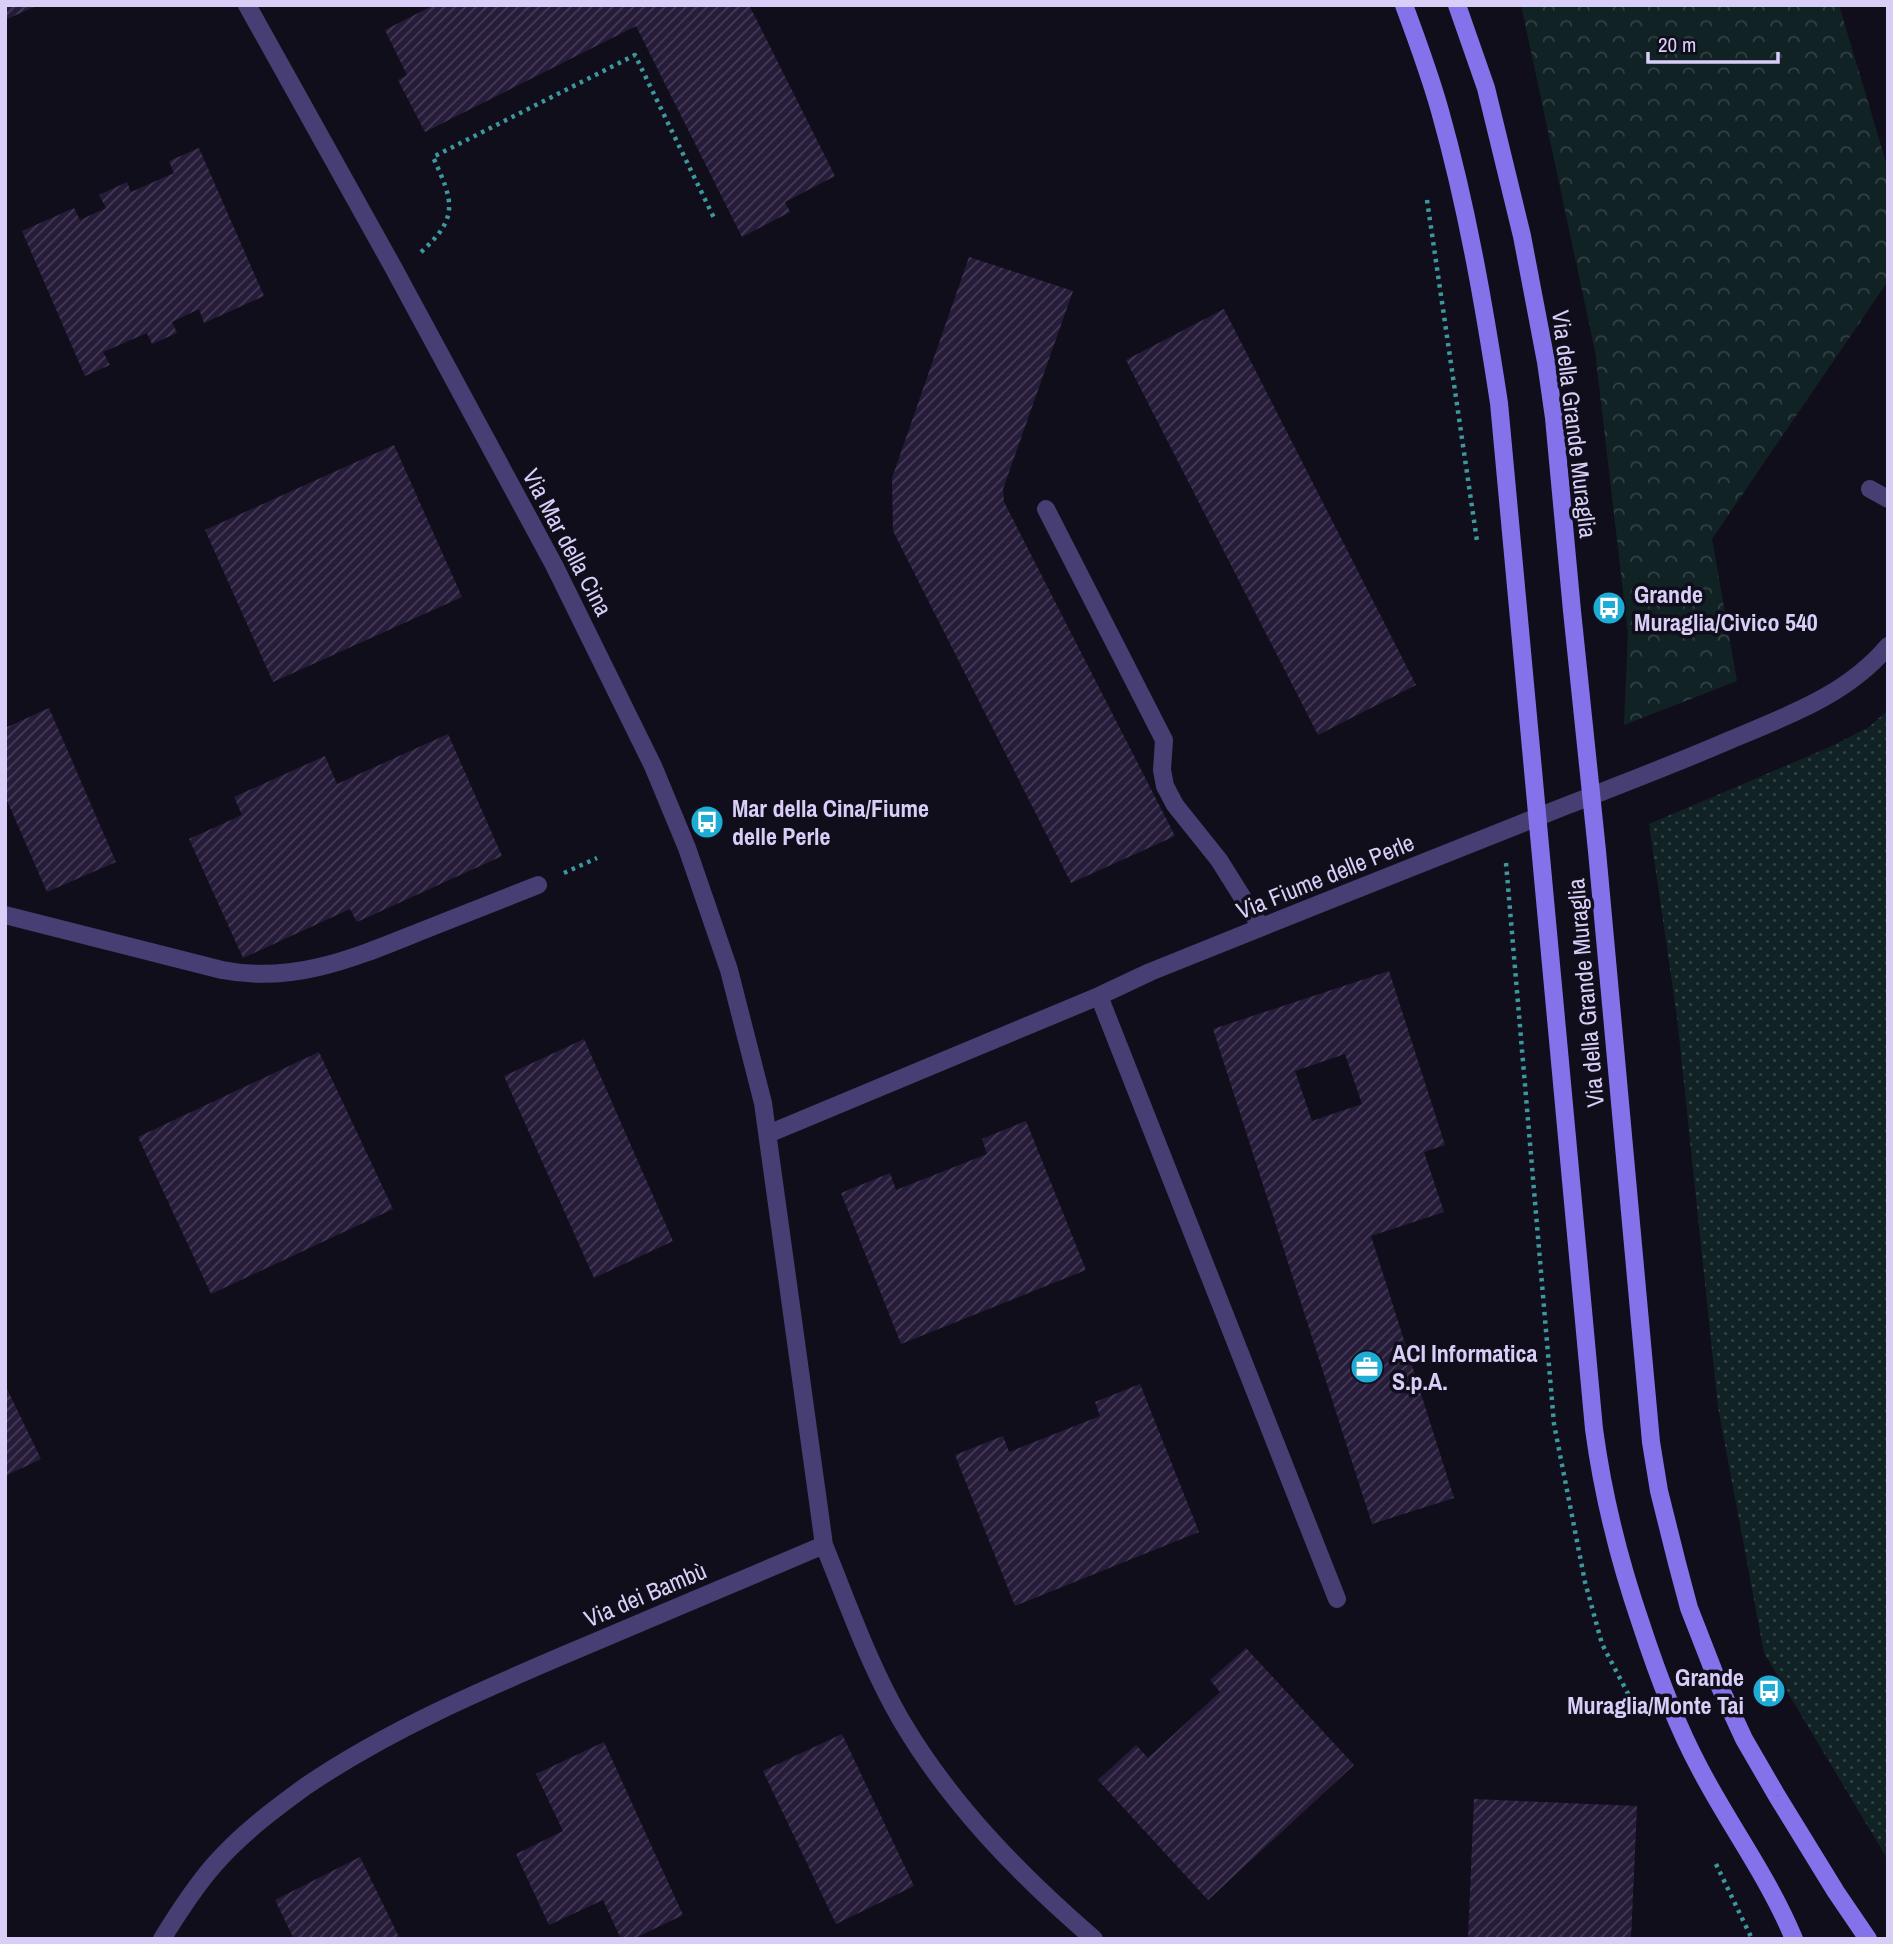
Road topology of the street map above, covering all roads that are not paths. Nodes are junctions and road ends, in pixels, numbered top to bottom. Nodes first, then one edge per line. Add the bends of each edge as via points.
1 (247, 5) edge
2 (1404, 5) edge
3 (1457, 5) edge
4 (1870, 489) dead end
5 (1888, 499) edge
6 (1046, 509) dead end
7 (1888, 646) edge
8 (538, 885) dead end
9 (5, 915) edge
10 (1261, 927) junction
11 (1099, 996) junction
12 (768, 1134) junction
13 (824, 1545) junction
14 (1337, 1599) dead end
15 (162, 1939) edge
16 (1094, 1939) edge
17 (1794, 1939) edge
18 (1868, 1939) edge

1 - 12 street, Via Mar della Cina via 577,610 673,811 729,970
2 - 17 street, Via della Grande Muraglia via 1440,108 1461,194 1499,403 1593,1415 1605,1497 1628,1586 1669,1702 1697,1764
3 - 18 street, Via della Grande Muraglia via 1486,88 1522,236 1554,418 1659,1490 1689,1608 1731,1712
4 - 5 street
6 - 10 street via 1164,740 1165,786
7 - 10 street, Via Fiume delle Perle via 1867,668 1818,701 1675,763
8 - 9 street via 366,953 307,970 267,975 222,970
10 - 11 street, Via Fiume delle Perle
11 - 12 street, Via Fiume delle Perle
11 - 14 street
12 - 13 street
13 - 15 street, Via dei Bambù via 470,1695 328,1771 256,1823 227,1851 201,1880
13 - 16 street via 880,1679 938,1776 1017,1867

